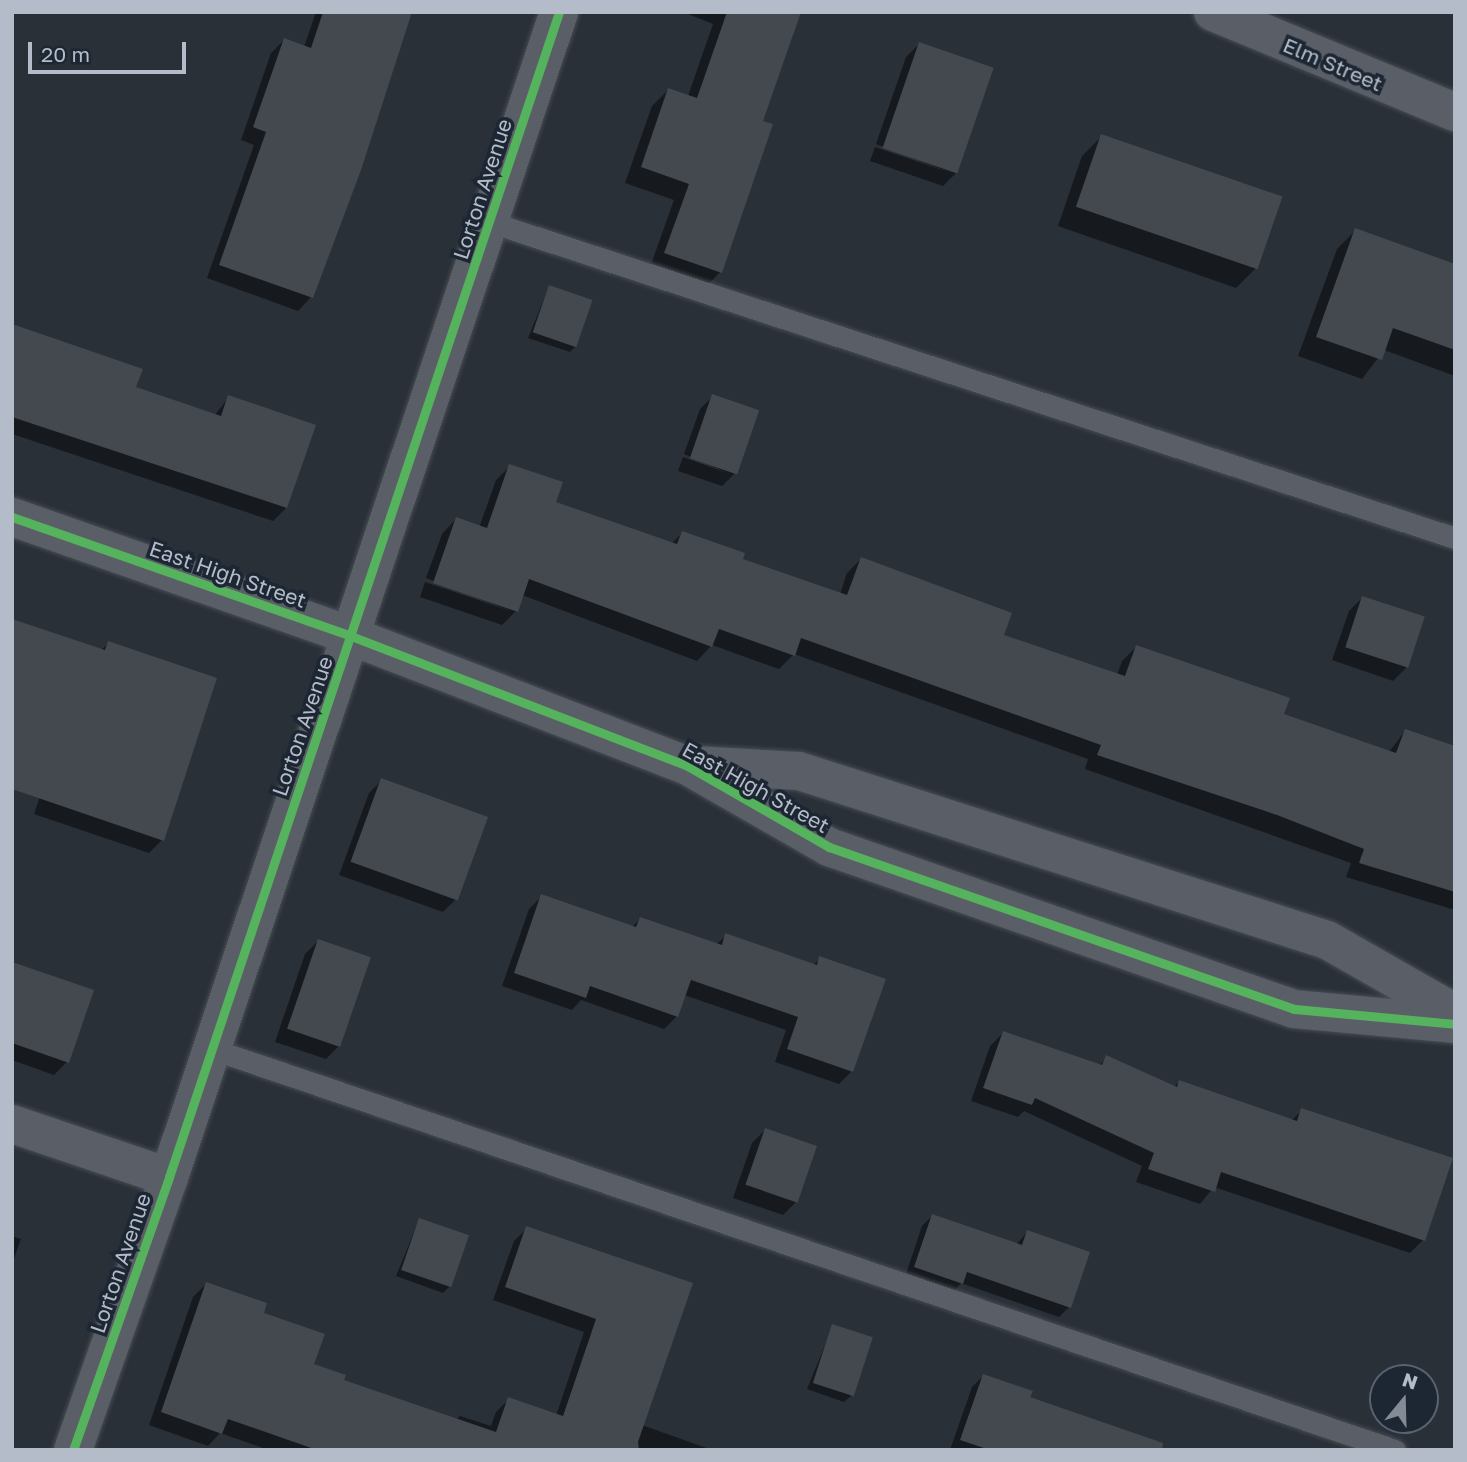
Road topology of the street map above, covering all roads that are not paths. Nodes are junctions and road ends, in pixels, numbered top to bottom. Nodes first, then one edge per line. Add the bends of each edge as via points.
1 (559, 12) edge
2 (1213, 12) edge
3 (1455, 112) edge
4 (490, 222) junction
5 (12, 517) edge
6 (1455, 538) edge
7 (351, 636) junction
8 (686, 765) junction
9 (1455, 1013) edge
10 (1455, 1024) edge
11 (212, 1049) junction
12 (12, 1124) edge
13 (169, 1177) junction
14 (73, 1450) edge
15 (1395, 1450) edge

1 - 4 street, Lorton Avenue
2 - 3 street, Elm Street
4 - 6 lane
4 - 7 street, Lorton Avenue
5 - 7 street, East High Street
7 - 8 street, East High Street
7 - 11 street, Lorton Avenue
8 - 9 street, East High Street via 799,771 1327,940
8 - 10 street, East High Street via 829,847 1294,1009
11 - 13 street, Lorton Avenue
11 - 15 lane
12 - 13 street
13 - 14 street, Lorton Avenue

